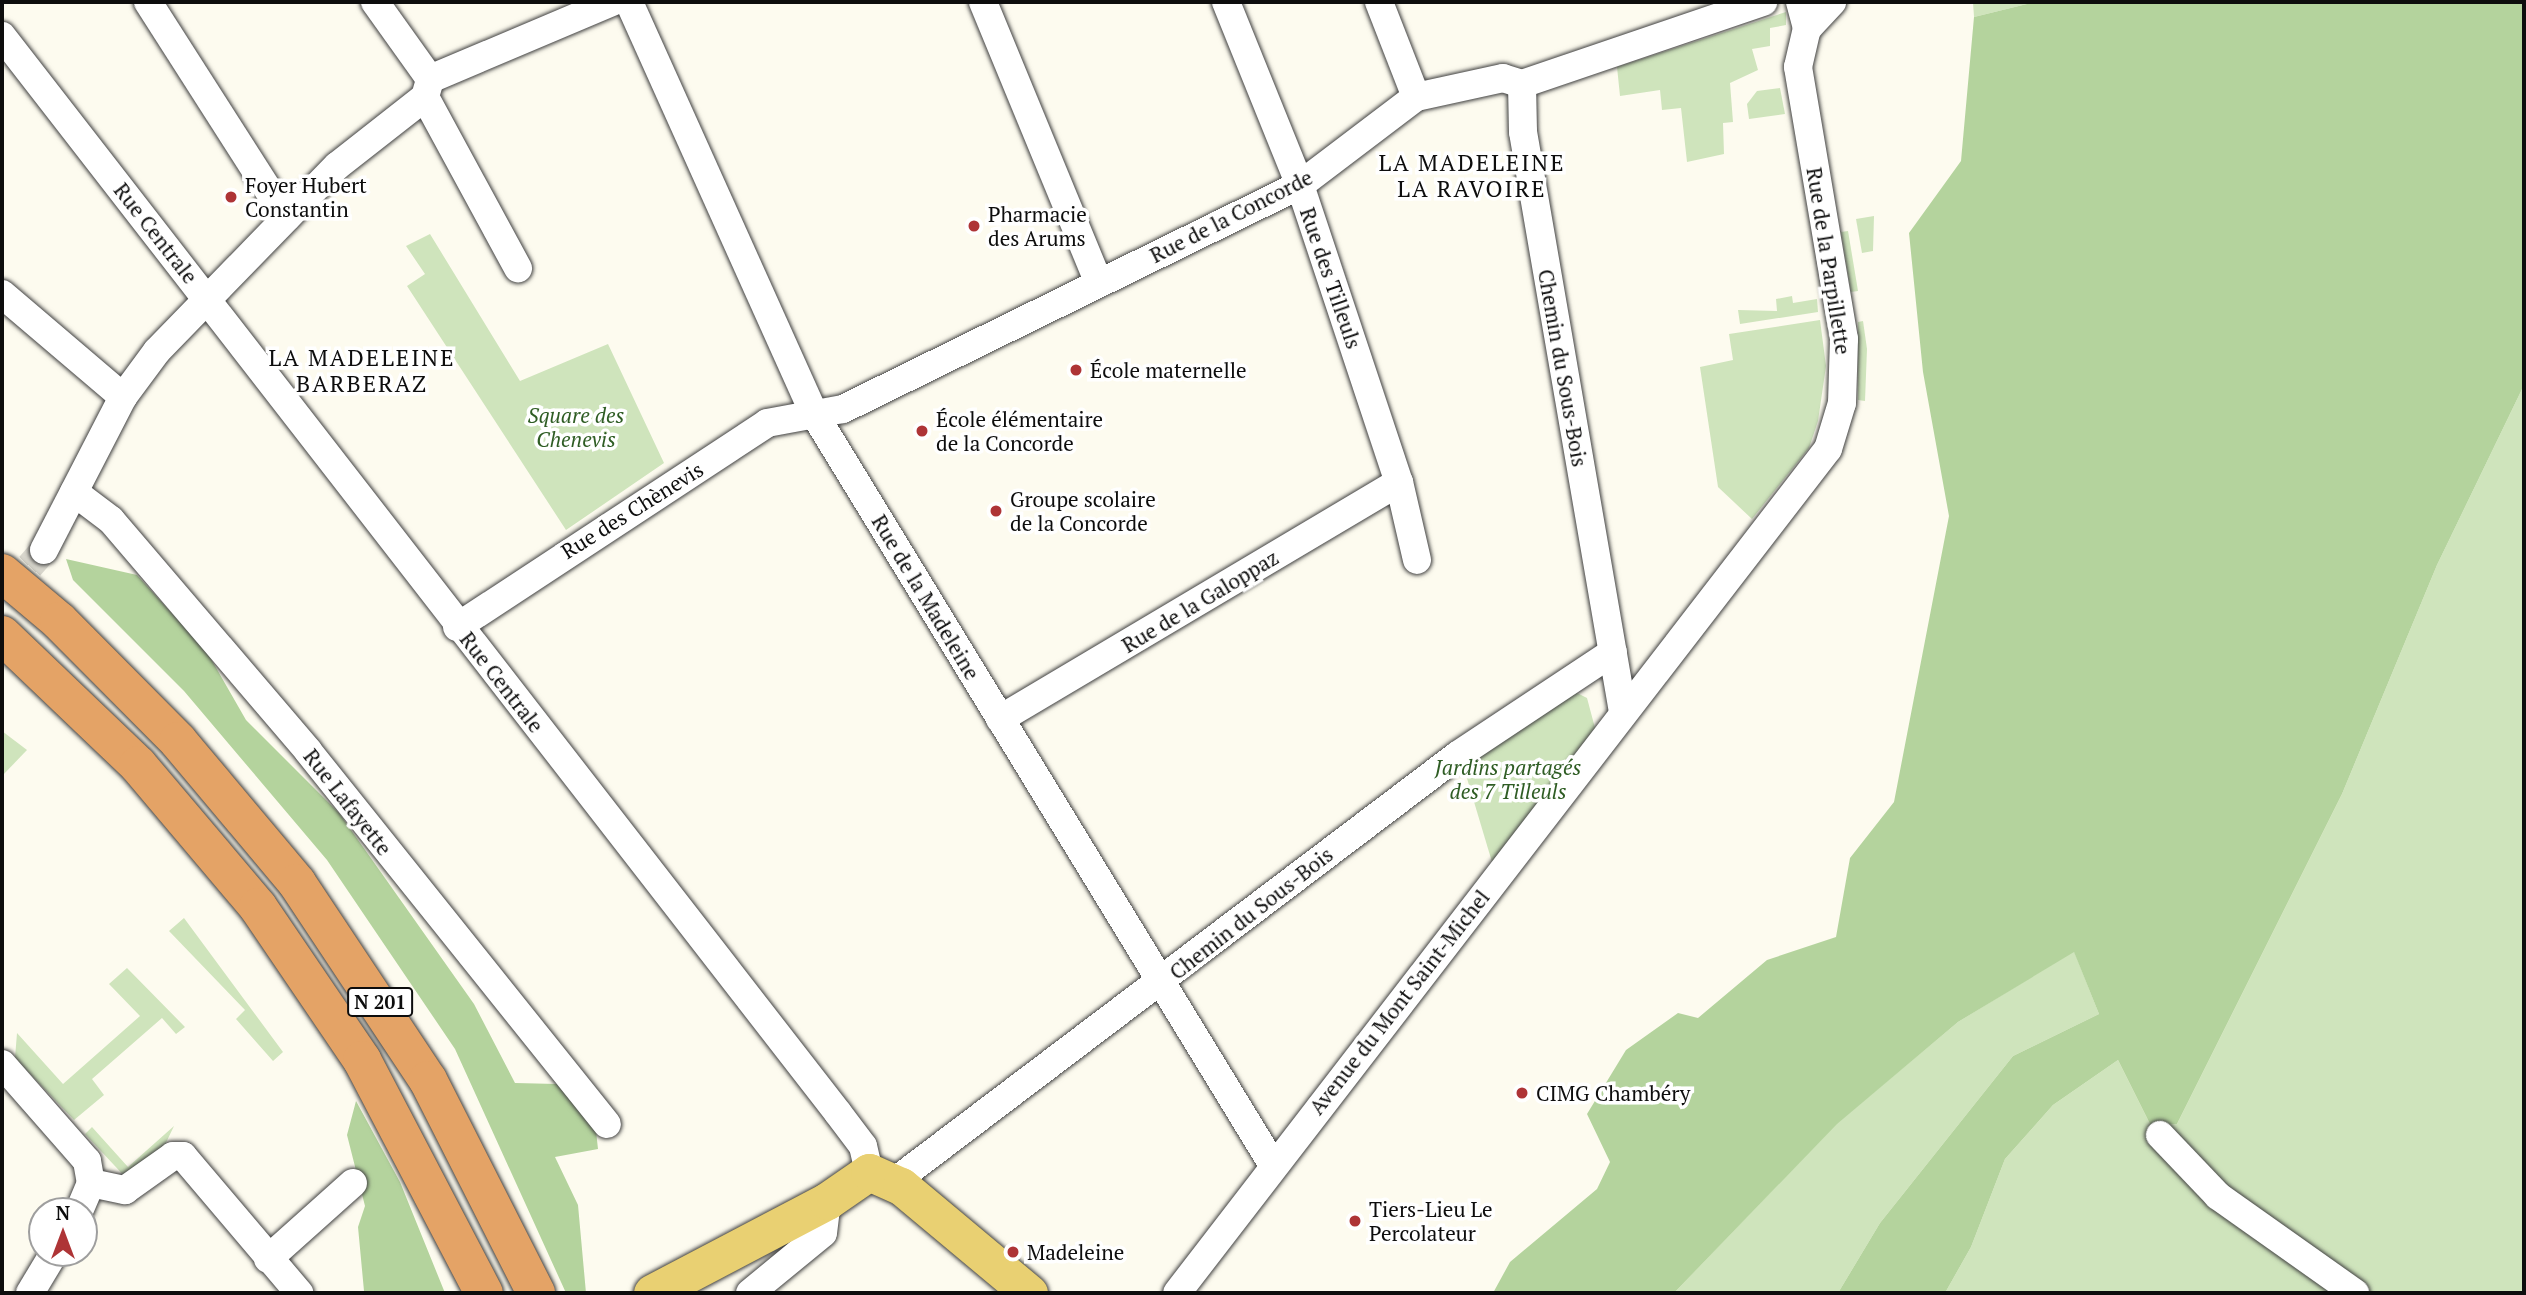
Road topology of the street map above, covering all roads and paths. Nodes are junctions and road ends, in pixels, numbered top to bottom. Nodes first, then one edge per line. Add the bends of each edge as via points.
1 (148, 2) edge
2 (375, 2) edge
3 (612, 2) edge
4 (629, 2) edge
5 (983, 2) edge
6 (1226, 2) edge
7 (1379, 2) edge
8 (1763, 2) edge
9 (1800, 2) edge
10 (1832, 2) edge
11 (1807, 29) junction
12 (2, 36) edge
13 (1534, 78) junction
14 (428, 88) junction
15 (1416, 97) junction
16 (1300, 185) junction
17 (286, 218) junction
18 (517, 268) dead end
19 (1099, 283) junction
20 (2, 294) edge
21 (210, 302) junction
22 (123, 397) junction
23 (814, 415) junction
24 (1399, 482) junction
25 (74, 492) junction
26 (44, 550) tunnel mouth
27 (1417, 560) dead end
28 (2, 573) edge
29 (457, 627) junction
30 (2, 635) edge
31 (1612, 652) junction
32 (1623, 712) junction
33 (1000, 719) junction
34 (1162, 982) junction
35 (2, 1064) edge
36 (607, 1124) dead end
37 (2160, 1135) dead end
38 (1273, 1165) junction
39 (882, 1177) junction
40 (91, 1182) junction
41 (354, 1183) dead end
42 (85, 1197) edge
43 (827, 1201) junction
44 (268, 1259) junction
45 (46, 1267) edge
46 (30, 1293) edge
47 (299, 1293) edge
48 (484, 1293) edge
49 (536, 1293) edge
50 (652, 1293) edge
51 (750, 1293) edge
52 (1029, 1293) edge
53 (1177, 1293) edge
54 (2356, 1293) edge

1 - 17 street
2 - 14 street
3 - 14 street
4 - 23 street, Rue de la Madeleine
5 - 19 street
6 - 16 street, Rue des Tilleuls
7 - 15 street
8 - 13 street
9 - 11 street
10 - 11 street
11 - 32 street, Rue de la Parpillette via 1799,86 1844,339 1842,403 1828,449 1810,476
12 - 21 street, Rue Centrale
13 - 15 street, Rue de la Concorde via 1503,78
13 - 31 street, Chemin du Sous-Bois via 1527,157
14 - 17 street via 337,166
14 - 18 street
15 - 16 street, Rue de la Concorde
16 - 19 street, Rue de la Concorde
16 - 24 street, Rue des Tilleuls
17 - 21 street
19 - 23 street, Rue de la Concorde via 843,409
20 - 22 street
21 - 22 street via 157,351
21 - 29 street, Rue Centrale
22 - 25 street
23 - 29 street, Rue des Chènevis via 767,422
23 - 33 street, Rue de la Madeleine
24 - 27 street, Rue des Tilleuls
24 - 33 street, Rue de la Galoppaz
25 - 26 street
25 - 36 street, Rue Lafayette via 111,520 308,751
28 - 49 highway, N 201 via 161,723 298,883 428,1080
29 - 39 street, Rue Centrale via 863,1146
30 - 48 highway, N 201 via 138,765 267,918 362,1060
31 - 32 street, Chemin du Sous-Bois
31 - 34 street, Chemin du Sous-Bois via 1458,755
32 - 38 street, Avenue du Mont Saint-Michel
33 - 34 street, Rue de la Madeleine
34 - 38 street, Rue de la Madeleine
34 - 39 street, Chemin du Sous-Bois
35 - 40 street via 80,1153
37 - 54 street via 2218,1196
38 - 53 street, Avenue du Mont Saint-Michel
39 - 43 main road
39 - 52 main road
40 - 42 street
40 - 44 street via 125,1190 173,1156 183,1156
41 - 44 street
43 - 50 main road
43 - 51 street via 823,1233
44 - 47 street
45 - 46 street

